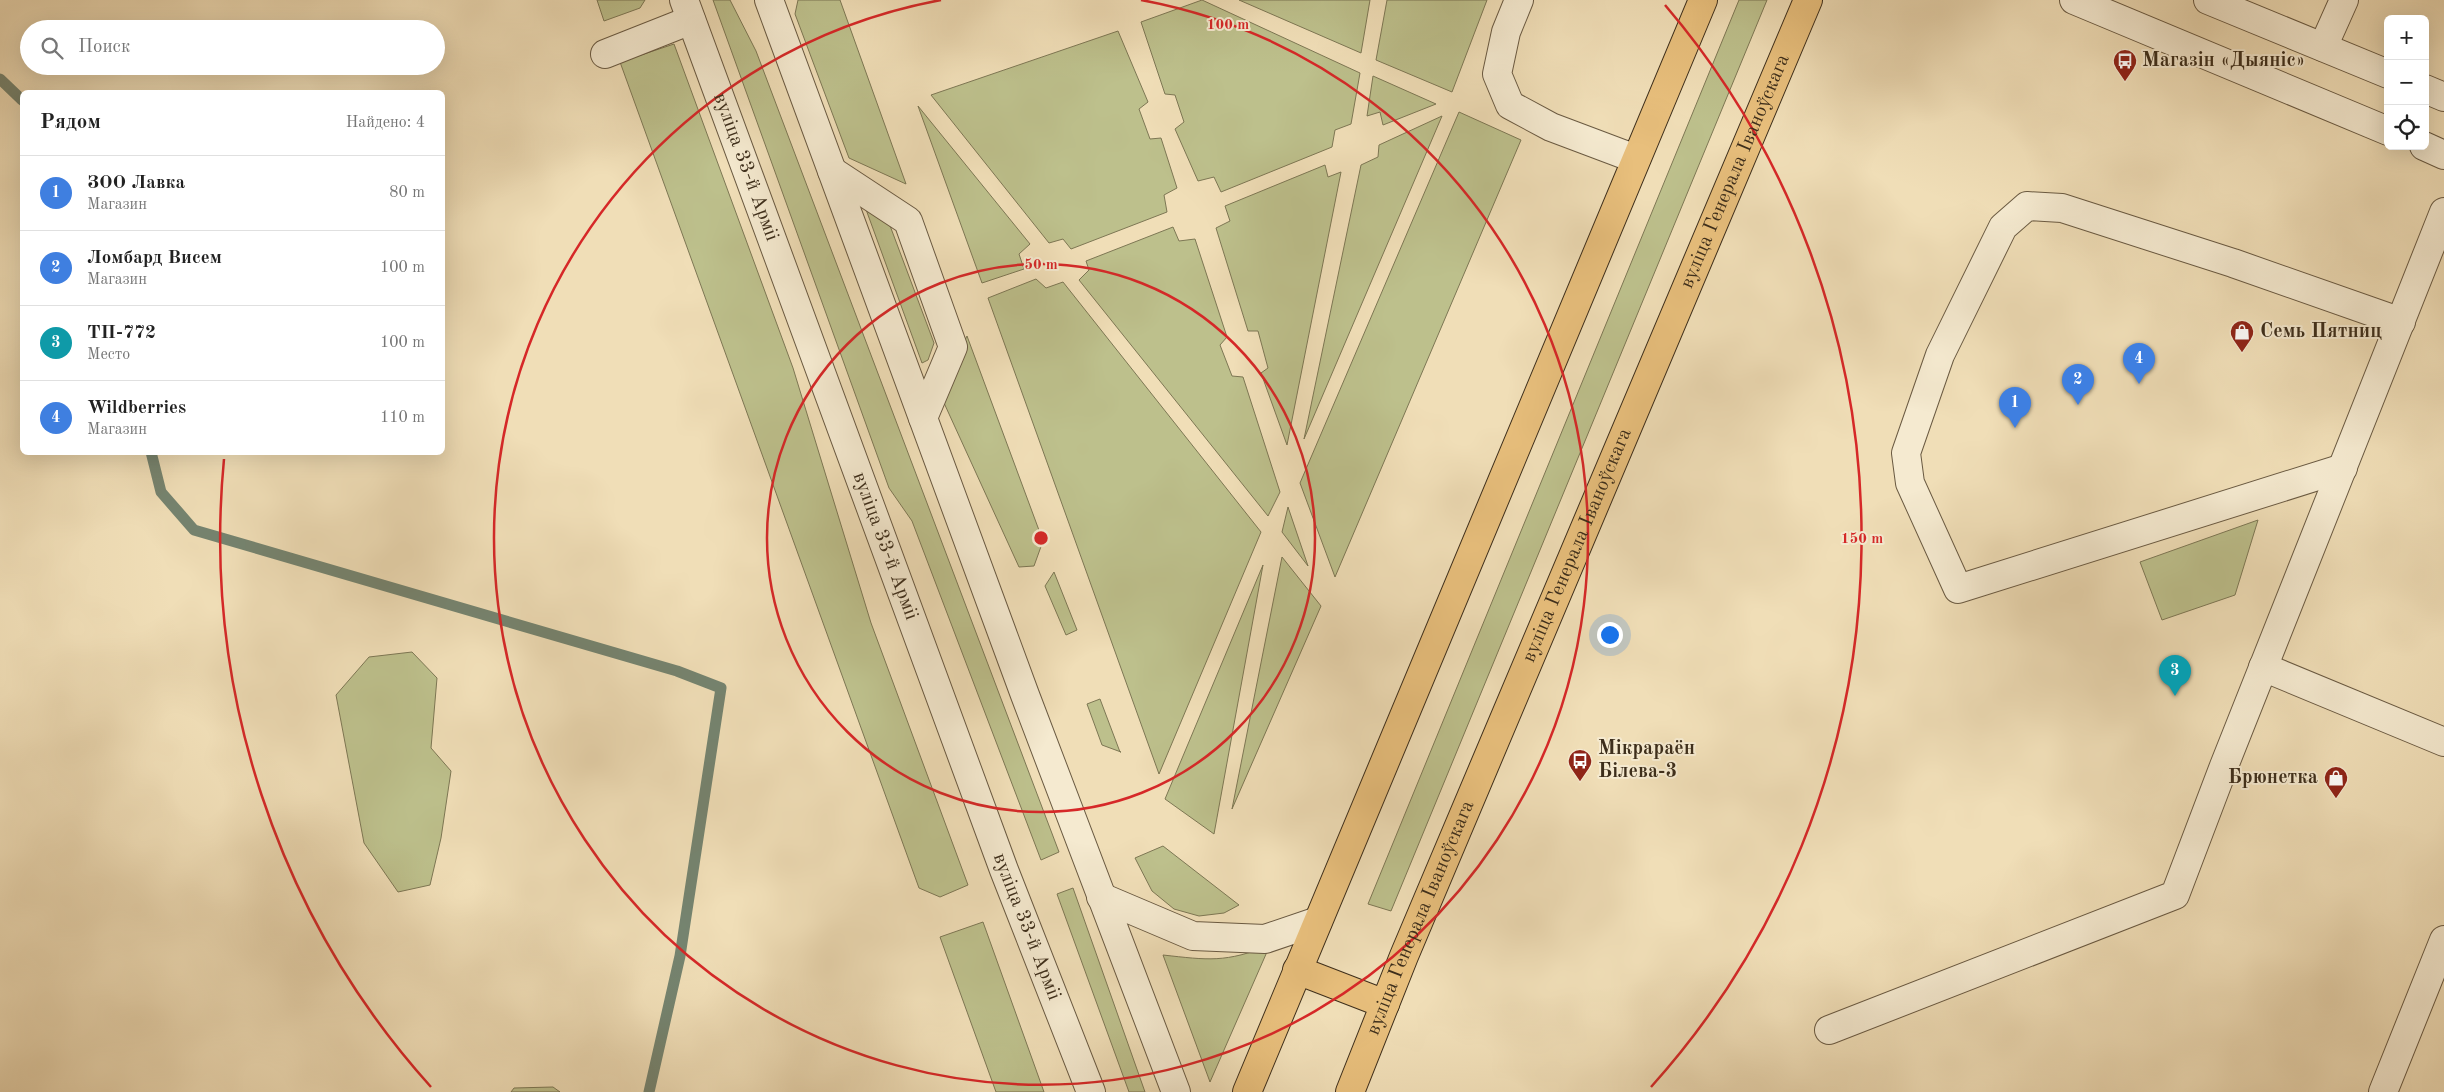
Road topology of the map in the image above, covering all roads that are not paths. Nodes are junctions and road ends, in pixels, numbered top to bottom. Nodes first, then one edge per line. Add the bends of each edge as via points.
1 (769, 0) edge
2 (1519, 0) edge
3 (1704, 0) edge
4 (1808, 0) edge
5 (2074, 0) edge
6 (2208, 0) edge
7 (2344, 0) edge
8 (687, 10) edge
9 (2323, 47) junction
10 (605, 54) dead end
11 (2384, 72) edge
12 (2429, 91) edge
13 (2444, 97) edge
14 (2384, 129) edge
15 (2429, 148) edge
16 (2444, 155) edge
17 (1636, 159) junction
18 (832, 171) junction
19 (2444, 212) edge
20 (2400, 322) junction
21 (923, 418) junction
22 (2343, 468) junction
23 (2263, 667) junction
24 (2444, 742) edge
25 (1100, 897) junction
26 (1318, 922) junction
27 (2444, 940) edge
28 (1297, 970) junction
29 (1385, 1004) junction
30 (1830, 1030) dead end
31 (1091, 1092) edge
32 (1176, 1092) edge
33 (1247, 1092) edge
34 (1350, 1092) edge
35 (2383, 1092) edge

1 - 18 street
2 - 17 street via 1506,32 1498,74 1510,105 1551,127
3 - 17 main road
4 - 29 main road, вуліца Генерала Іваноўскага
5 - 14 street
6 - 9 street
7 - 9 street
8 - 10 street
8 - 31 street, вуліца 33-й Арміі via 1004,870
9 - 11 street
12 - 13 street
15 - 16 street
17 - 26 main road
18 - 21 street
18 - 21 street via 908,221 953,347
19 - 20 street
20 - 22 street
20 - 22 street via 2233,263 2062,208 2027,206 2003,227 1945,346 1906,453 1910,483 1958,589
21 - 25 street
22 - 23 street
23 - 24 street
23 - 30 street via 2175,896
25 - 26 street via 1193,936 1265,939
25 - 32 street
26 - 28 main road
27 - 35 street
28 - 29 main road
28 - 33 main road
29 - 34 main road, вуліца Генерала Іваноўскага

